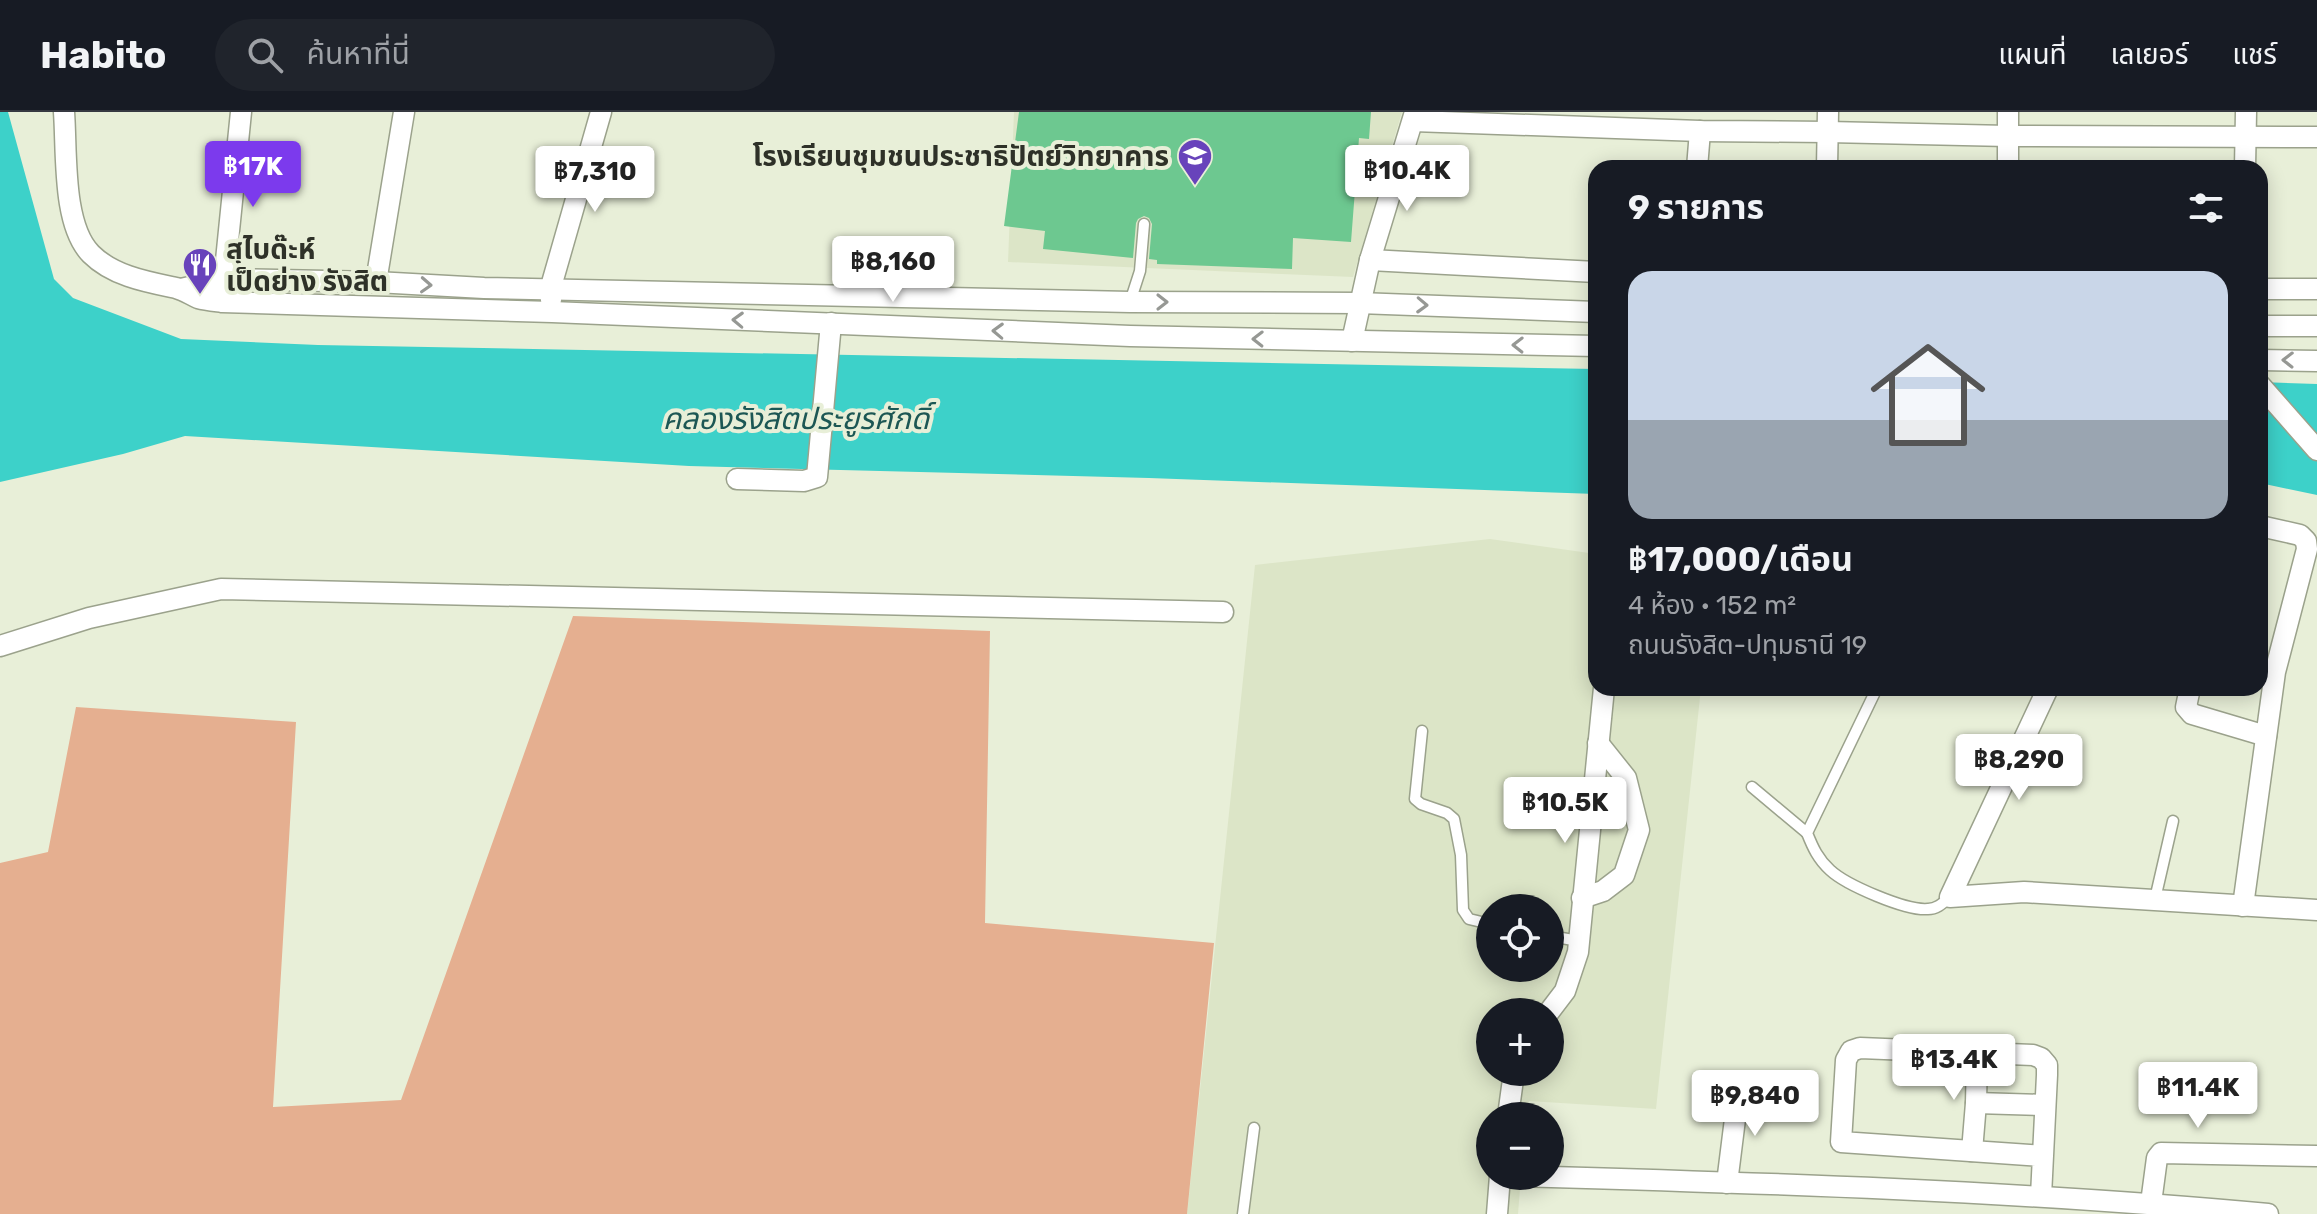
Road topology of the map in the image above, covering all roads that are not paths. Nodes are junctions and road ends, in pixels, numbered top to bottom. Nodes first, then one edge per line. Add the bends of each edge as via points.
1 (64, 112) edge
2 (241, 112) edge
3 (404, 112) edge
4 (601, 112) edge
5 (2008, 112) edge
6 (2246, 112) edge
7 (1414, 116) edge
8 (1828, 122) edge
9 (1700, 131) junction
10 (2008, 136) junction
11 (2245, 137) junction
12 (2317, 137) edge
13 (1698, 160) edge
14 (1827, 160) edge
15 (2008, 160) edge
16 (2245, 160) edge
17 (1144, 224) dead end
18 (1370, 260) junction
19 (1588, 272) edge
20 (224, 279) junction
21 (376, 282) junction
22 (181, 289) junction
23 (2268, 289) edge
24 (2317, 289) edge
25 (550, 290) junction
26 (222, 302) junction
27 (1130, 302) junction
28 (1359, 303) junction
29 (552, 312) junction
30 (1588, 312) edge
31 (2268, 326) edge
32 (2317, 326) edge
33 (829, 333) junction
34 (1352, 341) junction
35 (1588, 346) edge
36 (2268, 360) edge
37 (2317, 361) edge
38 (2268, 394) edge
39 (2317, 450) edge
40 (737, 479) dead end
41 (2268, 528) edge
42 (1223, 612) dead end
43 (0, 646) edge
44 (2268, 667) edge
45 (1603, 696) edge
46 (1873, 696) edge
47 (2044, 696) edge
48 (2188, 696) edge
49 (2267, 696) edge
50 (1422, 731) dead end
51 (2266, 736) junction
52 (1598, 743) junction
53 (1752, 787) dead end
54 (2173, 821) dead end
55 (1807, 833) junction
56 (1950, 897) junction
57 (1582, 898) junction
58 (2155, 899) junction
59 (2243, 906) junction
60 (2317, 910) edge
61 (1476, 921) edge
62 (1564, 938) edge
63 (1579, 941) junction
64 (1560, 998) edge
65 (1977, 1054) junction
66 (1739, 1087) dead end
67 (1976, 1103) junction
68 (2045, 1105) junction
69 (1254, 1128) dead end
70 (1972, 1151) junction
71 (2043, 1156) junction
72 (2317, 1156) edge
73 (1564, 1178) edge
74 (1727, 1183) junction
75 (1499, 1190) edge
76 (2041, 1196) junction
77 (2151, 1203) junction
78 (1243, 1214) edge
79 (1497, 1214) edge
80 (2268, 1214) edge

1 - 22 street via 68,187 81,242 116,271
2 - 20 street
3 - 21 street
4 - 25 street
5 - 10 street
6 - 11 street
7 - 9 street
7 - 18 street
8 - 9 street
8 - 10 street
8 - 14 street
9 - 13 street
10 - 11 street
10 - 15 street
11 - 12 street
11 - 16 street
17 - 27 lane via 1140,271
18 - 19 street
18 - 28 street
20 - 21 street
20 - 22 street
20 - 26 street
21 -> 25 street
22 - 26 street
23 - 24 street
25 - 27 street
25 - 29 street
26 - 29 street
27 -> 28 street
28 -> 30 street
28 - 34 street
33 -> 29 street
31 - 32 street
34 -> 33 street
33 - 40 street via 815,479
35 -> 34 street
37 -> 36 street
38 - 39 street
41 - 44 street via 2300,535 2307,549
42 - 43 street via 221,589 89,618
45 - 52 street
46 - 55 lane
47 - 56 street
48 - 51 street via 2186,707 2192,714
49 - 51 street
50 - 61 lane via 1415,799 1454,819 1463,910
51 - 59 street
52 - 57 street
52 - 57 street via 1626,778 1639,830 1624,875
53 - 55 lane
54 - 58 lane
55 - 56 lane via 1816,856 1834,874 1894,904 1930,910
56 - 58 street via 2024,892
57 - 63 street
58 - 59 street
59 - 60 street
62 - 63 lane
63 - 64 street
65 - 67 street
65 - 68 street via 2041,1058 2047,1065
65 - 70 street via 1851,1051 1841,1142
66 - 74 street
67 - 68 street
67 - 70 street
68 - 71 street
69 - 78 lane
70 - 71 street
71 - 76 street
72 - 77 street via 2161,1153
73 - 74 street
74 - 76 street
75 - 79 street
76 - 77 street
77 - 80 street

